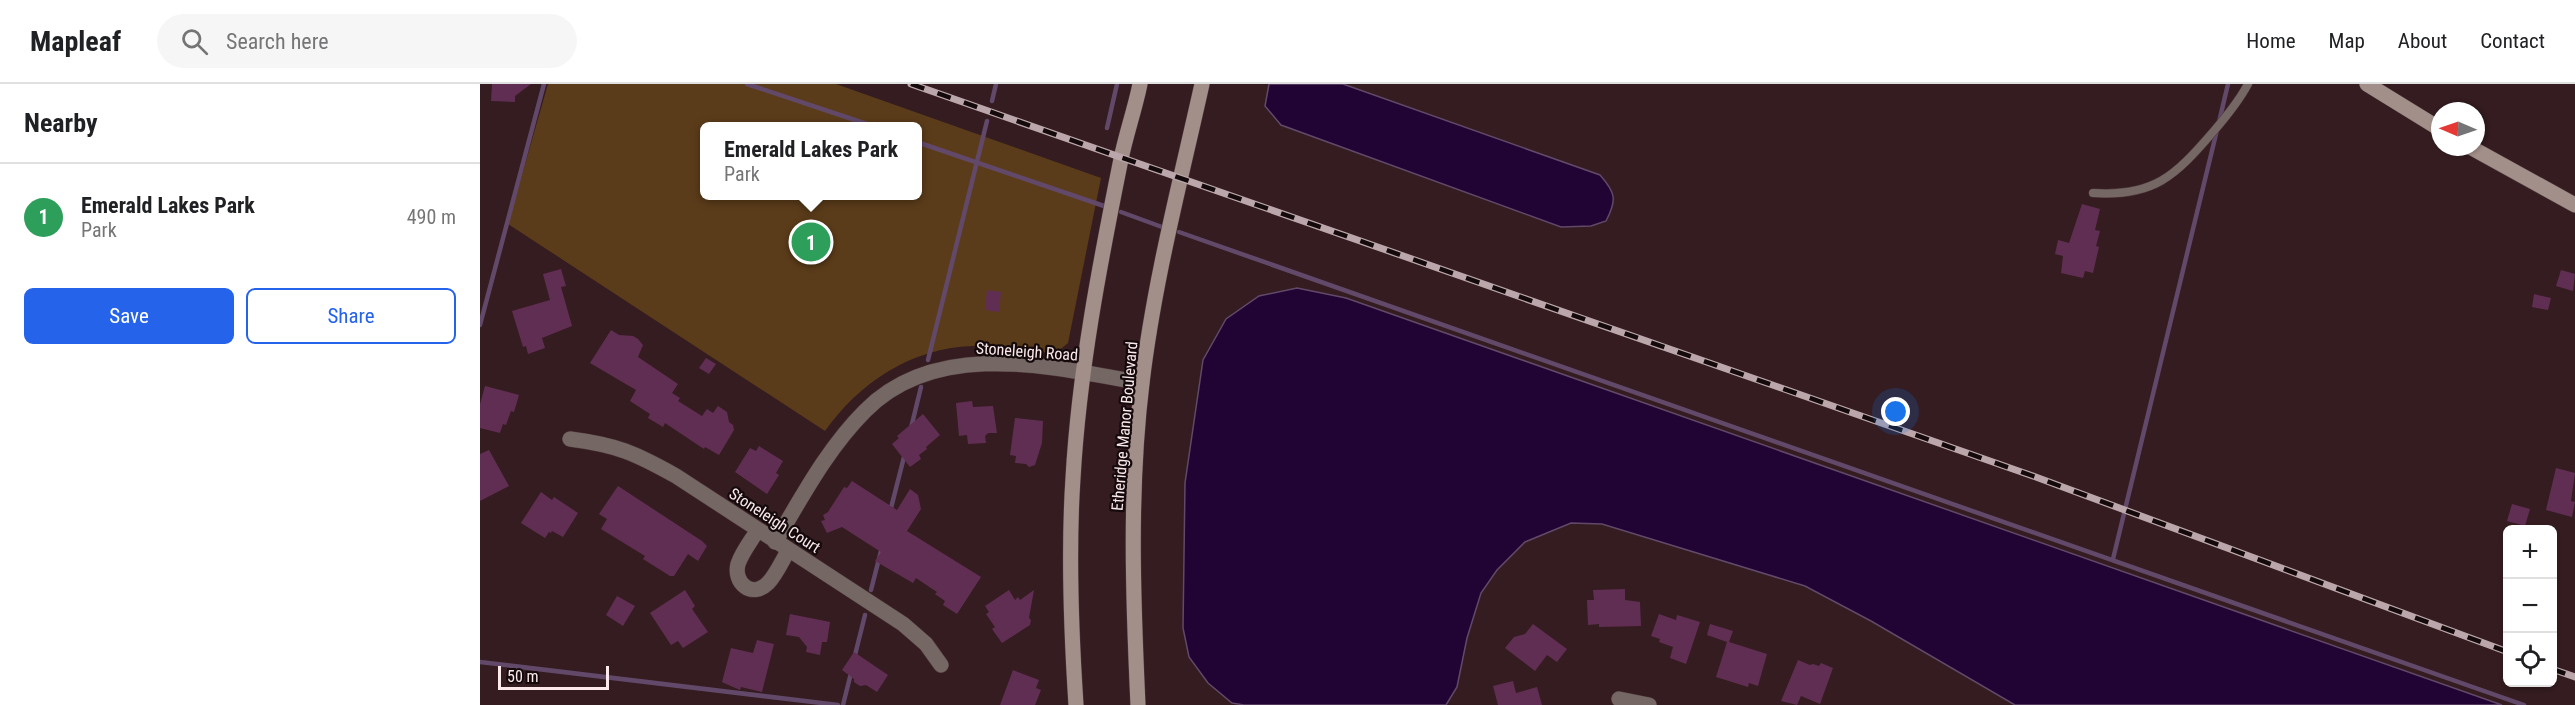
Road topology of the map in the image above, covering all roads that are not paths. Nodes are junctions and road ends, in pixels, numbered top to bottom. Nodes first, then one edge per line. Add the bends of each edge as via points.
1 (1140, 84) edge
2 (1202, 84) edge
3 (2248, 84) edge
4 (2367, 84) edge
5 (2431, 123) edge
6 (2485, 155) edge
7 (2093, 193) dead end
8 (2575, 205) edge
9 (1084, 373) junction
10 (1142, 382) junction
11 (570, 439) dead end
12 (757, 531) junction
13 (782, 547) junction
14 (941, 665) dead end
15 (1619, 699) dead end
16 (1076, 705) edge
17 (1138, 705) edge
18 (1648, 705) edge

1 - 9 main road via 1122,157
2 - 10 main road, Etheridge Manor Boulevard via 1152,317
3 - 7 lane via 2225,118 2171,177 2144,189
4 - 5 main road
6 - 8 main road
9 - 10 street, Stoneleigh Road
9 - 13 street, Stoneleigh Road via 972,364 940,368 911,378 880,398 841,438 808,486
9 - 16 main road via 1070,545
10 - 17 main road, Etheridge Manor Boulevard via 1134,484
11 - 12 street, Stoneleigh Court via 637,454
12 - 13 street, Stoneleigh Court
12 - 13 street, Stoneleigh Road via 738,565 741,585 750,590 768,583
13 - 14 street, Stoneleigh Court via 903,624 926,644
15 - 18 street

